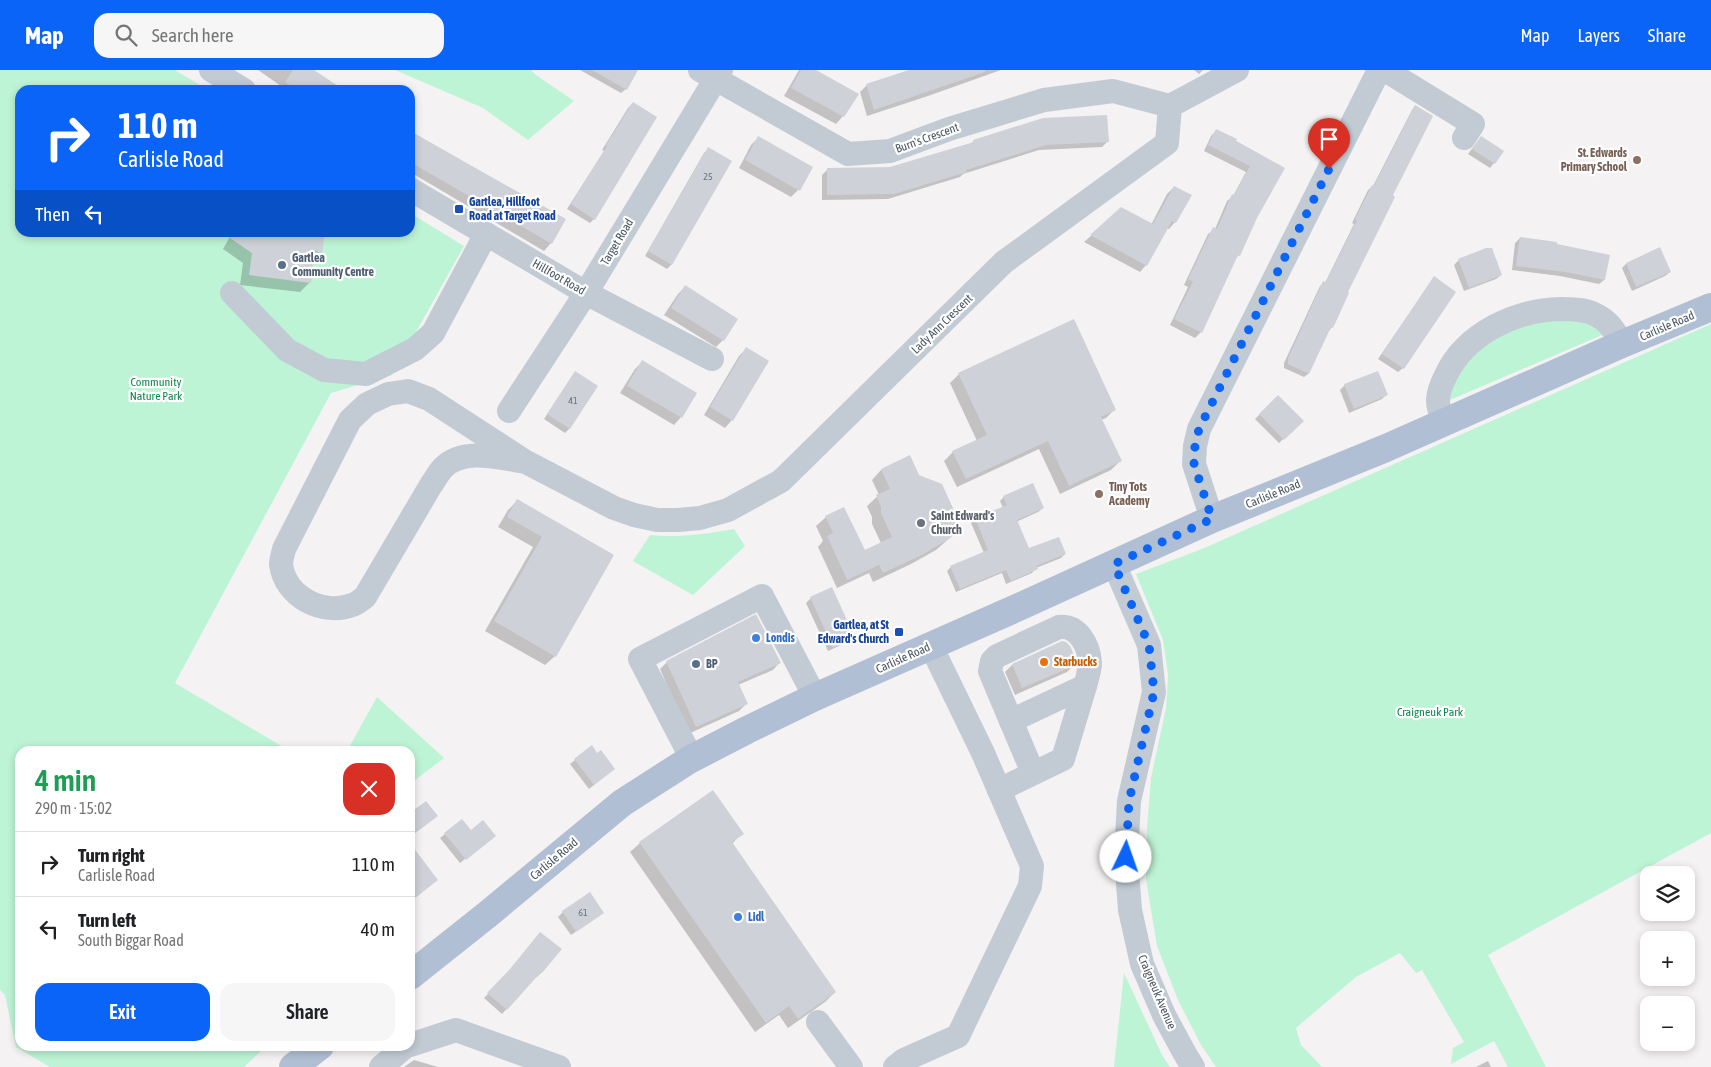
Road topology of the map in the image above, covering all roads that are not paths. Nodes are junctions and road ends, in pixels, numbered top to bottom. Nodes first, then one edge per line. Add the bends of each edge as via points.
1 (211, 70) edge
2 (1237, 70) edge
3 (1379, 70) edge
4 (1385, 70) edge
5 (712, 73) edge
6 (236, 85) edge
7 (1170, 106) junction
8 (1464, 138) dead end
9 (415, 192) edge
10 (486, 234) junction
11 (232, 292) dead end
12 (586, 293) junction
13 (1711, 307) edge
14 (1622, 344) junction
15 (712, 359) dead end
16 (510, 411) dead end
17 (1444, 422) junction
18 (526, 462) junction
19 (1212, 519) junction
20 (1114, 564) junction
21 (931, 646) junction
22 (1085, 686) junction
23 (815, 697) junction
24 (1010, 722) junction
25 (692, 758) junction
26 (1034, 773) junction
27 (999, 790) junction
28 (415, 972) edge
29 (818, 1022) dead end
30 (415, 1043) edge
31 (314, 1051) edge
32 (400, 1051) edge
33 (293, 1067) edge
34 (381, 1067) edge
35 (559, 1067) edge
36 (851, 1067) edge
37 (895, 1067) edge
38 (1193, 1067) edge

1 - 6 street
2 - 7 street
3 - 19 street via 1199,429 1194,464
4 - 8 street via 1473,124
5 - 7 street, Burn's Crescent via 848,154 890,151 1044,100 1113,91
5 - 12 street, Target Road
7 - 18 street, Lady Ann Crescent via 1167,143 1004,262 781,481 728,510 700,518 657,520 614,508
9 - 10 street, Hillfoot Road
10 - 11 street via 433,333 415,349 366,374 324,370 287,350
10 - 12 street, Hillfoot Road
12 - 15 street, Hillfoot Road
12 - 16 street, Target Road
13 - 14 main road, Carlisle Road
14 - 17 main road, Carlisle Road
14 - 17 street via 1614,328 1594,314 1581,311 1529,313 1504,322 1478,338 1449,368 1438,398
17 - 19 main road, Carlisle Road
18 - 18 street via 485,455 461,457 443,468 365,597 353,605 332,609 314,605 298,595 286,581 281,563 284,549 350,420 367,404 388,394 408,391 429,399
19 - 20 main road, Carlisle Road
20 - 21 main road, Carlisle Road
20 - 38 street, Craigneuk Avenue via 1149,645 1154,692 1129,801 1126,857 1130,910 1142,964 1164,1015
21 - 23 main road, Carlisle Road
21 - 27 street
22 - 24 street
22 - 24 street via 1090,664 1088,651 1074,630 1066,627 997,656 990,671
22 - 26 street via 1063,759
23 - 25 main road, Carlisle Road
23 - 25 street via 762,596 640,659
24 - 26 street
25 - 28 main road, Carlisle Road via 622,802
26 - 27 street
27 - 37 street via 1032,866 1030,886 958,1036
29 - 36 street
30 - 35 street via 456,1030
31 - 33 main road
32 - 34 street

